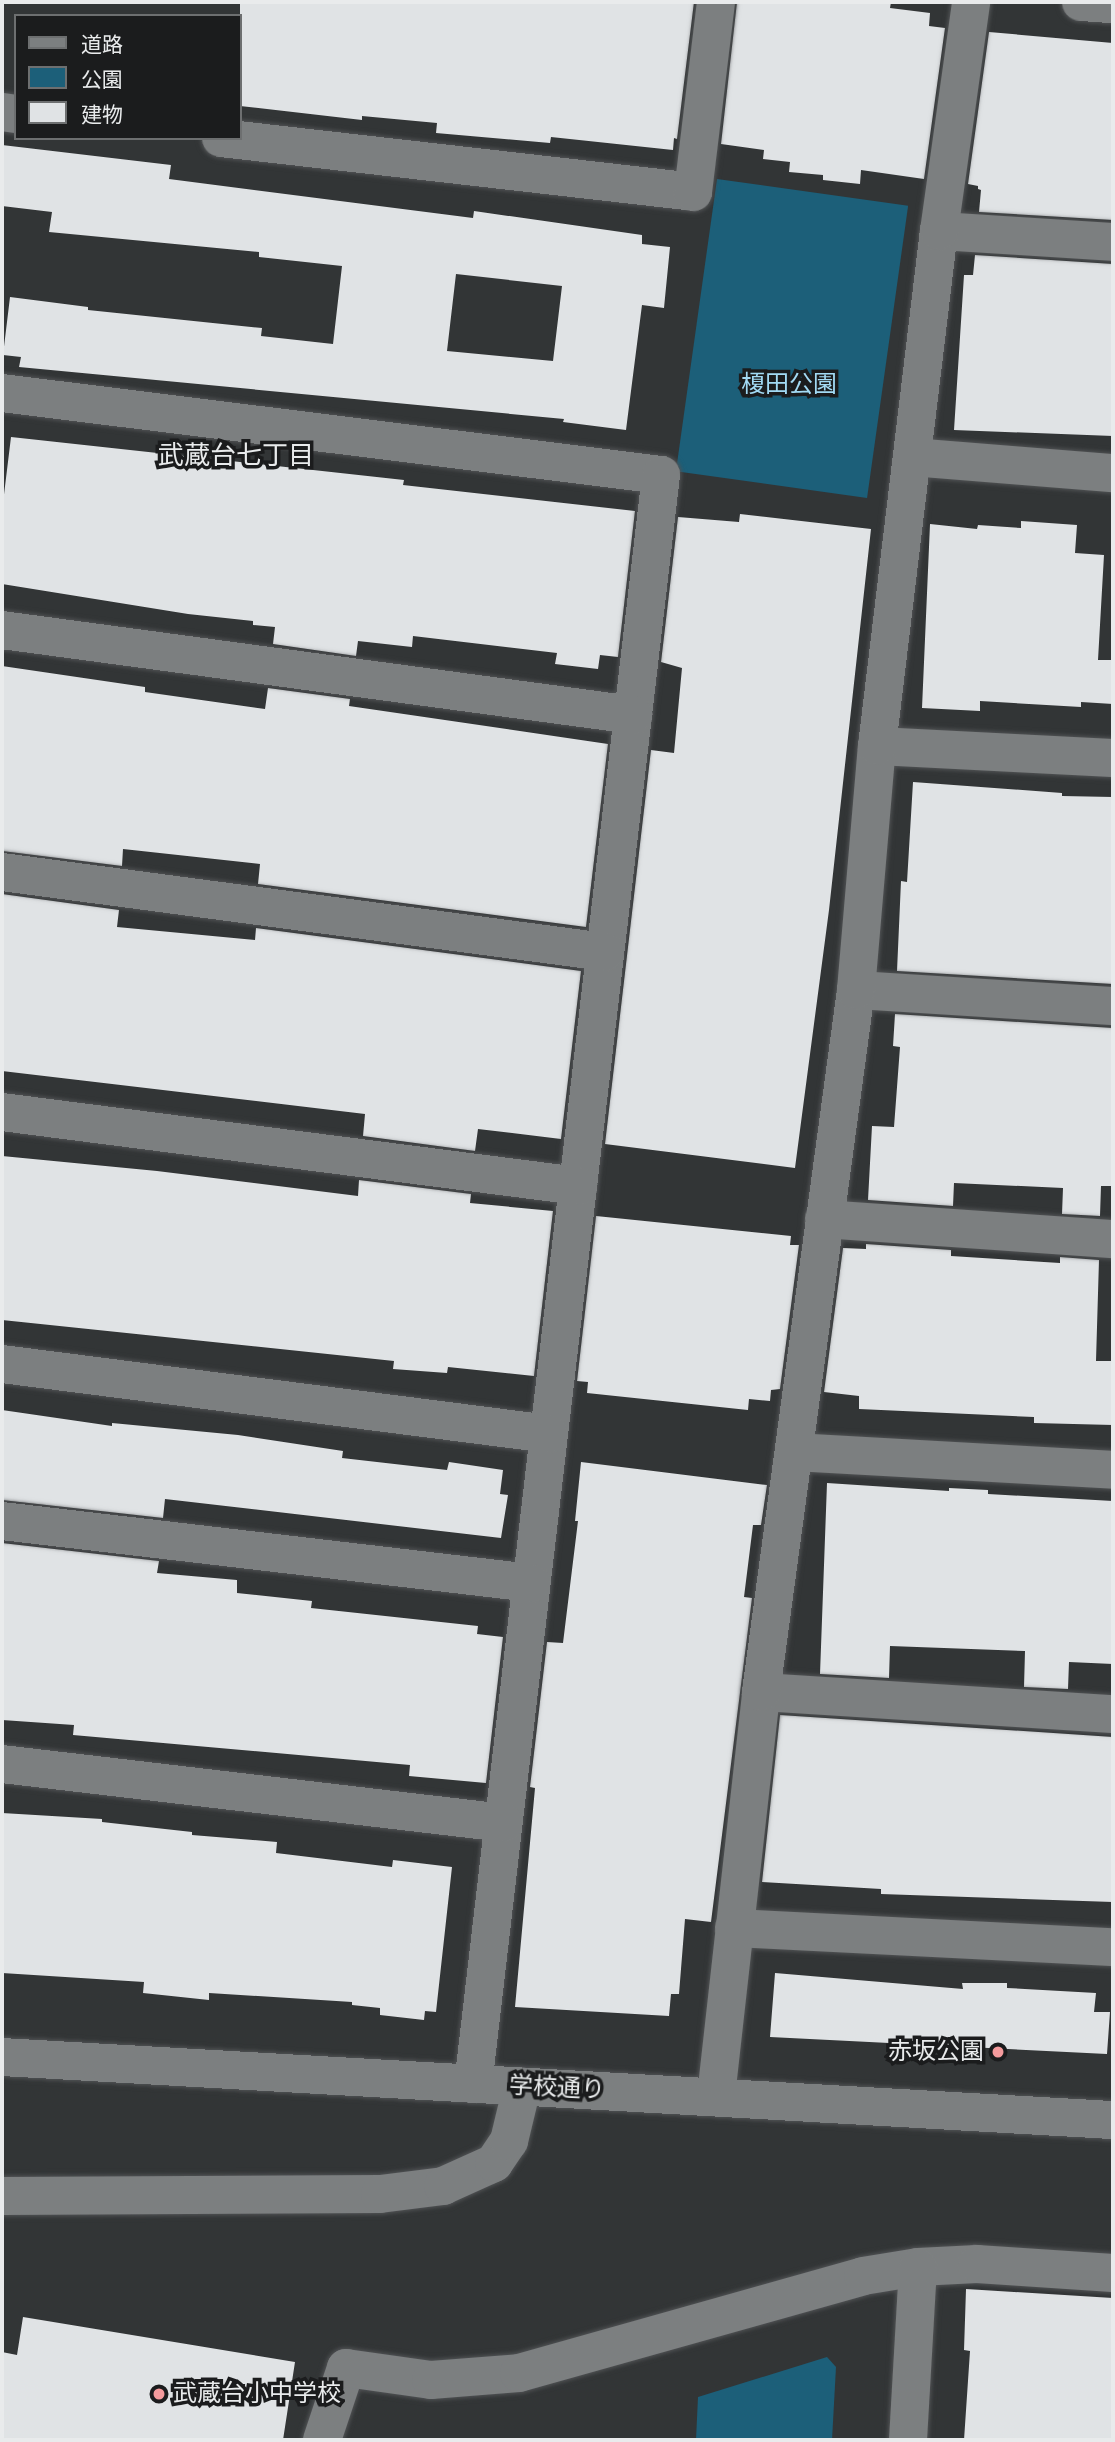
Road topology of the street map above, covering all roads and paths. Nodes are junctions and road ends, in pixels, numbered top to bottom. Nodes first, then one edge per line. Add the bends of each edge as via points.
1 (716, 2) edge
2 (971, 2) edge
3 (1082, 2) edge
4 (1113, 4) edge
5 (238, 140) edge
6 (939, 231) junction
7 (1113, 242) edge
8 (2, 393) edge
9 (912, 457) junction
10 (1113, 473) edge
11 (2, 630) edge
12 (633, 715) junction
13 (877, 746) junction
14 (1113, 758) edge
15 (2, 872) edge
16 (605, 952) junction
17 (856, 990) junction
18 (1113, 1006) edge
19 (2, 1112) edge
20 (578, 1186) junction
21 (824, 1219) junction
22 (1113, 1239) edge
23 (2, 1364) edge
24 (549, 1434) junction
25 (795, 1452) junction
26 (1113, 1470) edge
27 (2, 1521) edge
28 (531, 1583) junction
29 (761, 1692) junction
30 (1113, 1714) edge
31 (2, 1764) edge
32 (503, 1824) junction
33 (734, 1928) junction
34 (1113, 1947) edge
35 (2, 2057) edge
36 (473, 2084) junction
37 (522, 2087) junction
38 (716, 2096) junction
39 (1113, 2120) edge
40 (2, 2196) edge
41 (918, 2267) junction
42 (1113, 2273) edge
43 (322, 2440) edge
44 (908, 2440) edge

1 - 5 street via 693,192
2 - 6 street
3 - 4 street
6 - 7 street
6 - 9 street
8 - 12 street via 661,475
9 - 10 street
9 - 13 street
11 - 12 street
12 - 16 street
13 - 14 street
13 - 17 street
15 - 16 street
16 - 20 street
17 - 18 street
17 - 21 street
19 - 20 street
20 - 24 street
21 - 22 street
21 - 25 street
23 - 24 street
24 - 28 street
25 - 26 street
25 - 29 street
27 - 28 street
28 - 32 street
29 - 30 street
29 - 33 street
31 - 32 street
32 - 36 street
33 - 34 street
33 - 38 street
35 - 36 street, 学校通り
36 - 37 street, 学校通り
37 - 38 street, 学校通り
37 - 40 street via 509,2141 494,2163 443,2186 380,2194
38 - 39 street, 学校通り
41 - 42 street via 977,2264
41 - 43 street via 863,2276 519,2373 431,2380 346,2368
41 - 44 street

